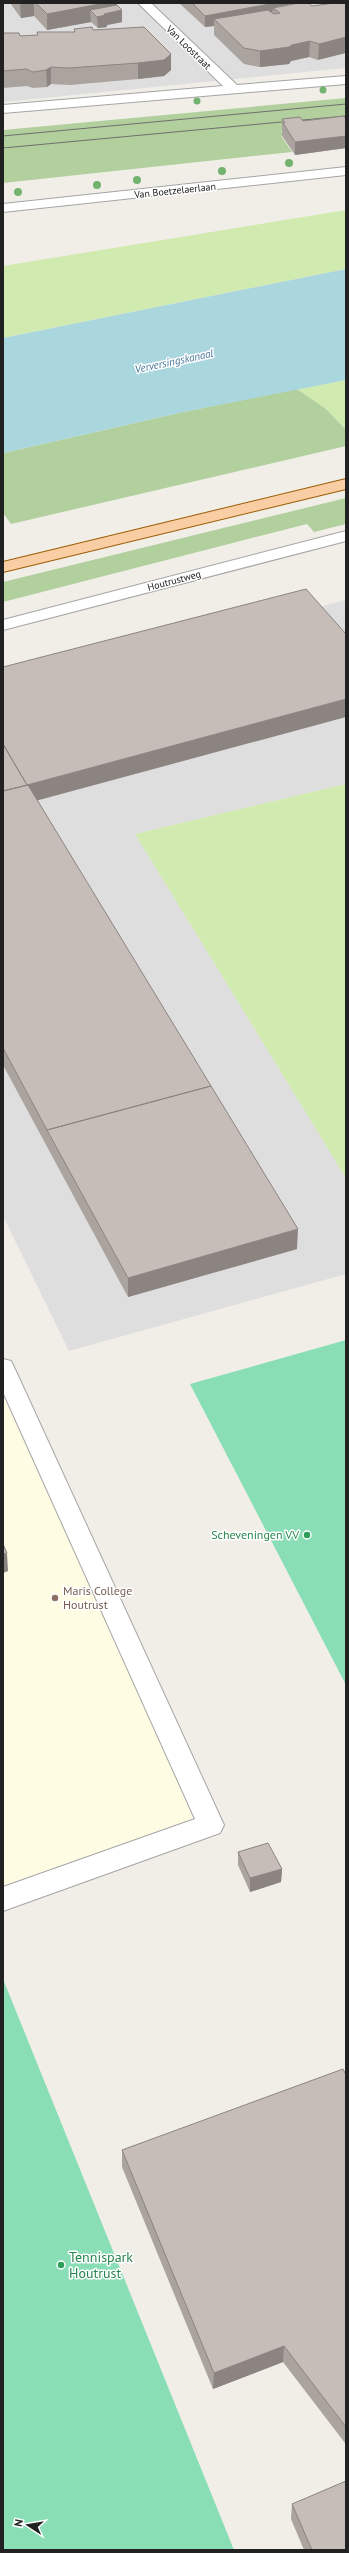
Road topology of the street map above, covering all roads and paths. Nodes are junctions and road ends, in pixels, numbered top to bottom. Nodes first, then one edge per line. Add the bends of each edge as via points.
1 (144, 3) edge
2 (346, 80) edge
3 (235, 91) junction
4 (3, 109) edge
5 (346, 171) edge
6 (3, 208) edge
7 (346, 484) edge
8 (346, 536) edge
9 (3, 567) edge
10 (3, 625) edge
11 (4, 1369) edge
12 (3, 1899) edge

1 - 3 street, Van Loostraat
2 - 3 street
3 - 4 street
5 - 6 street, Van Boetzelaerlaan
7 - 9 main road
8 - 10 street, Houtrustweg
11 - 12 street via 212,1826

